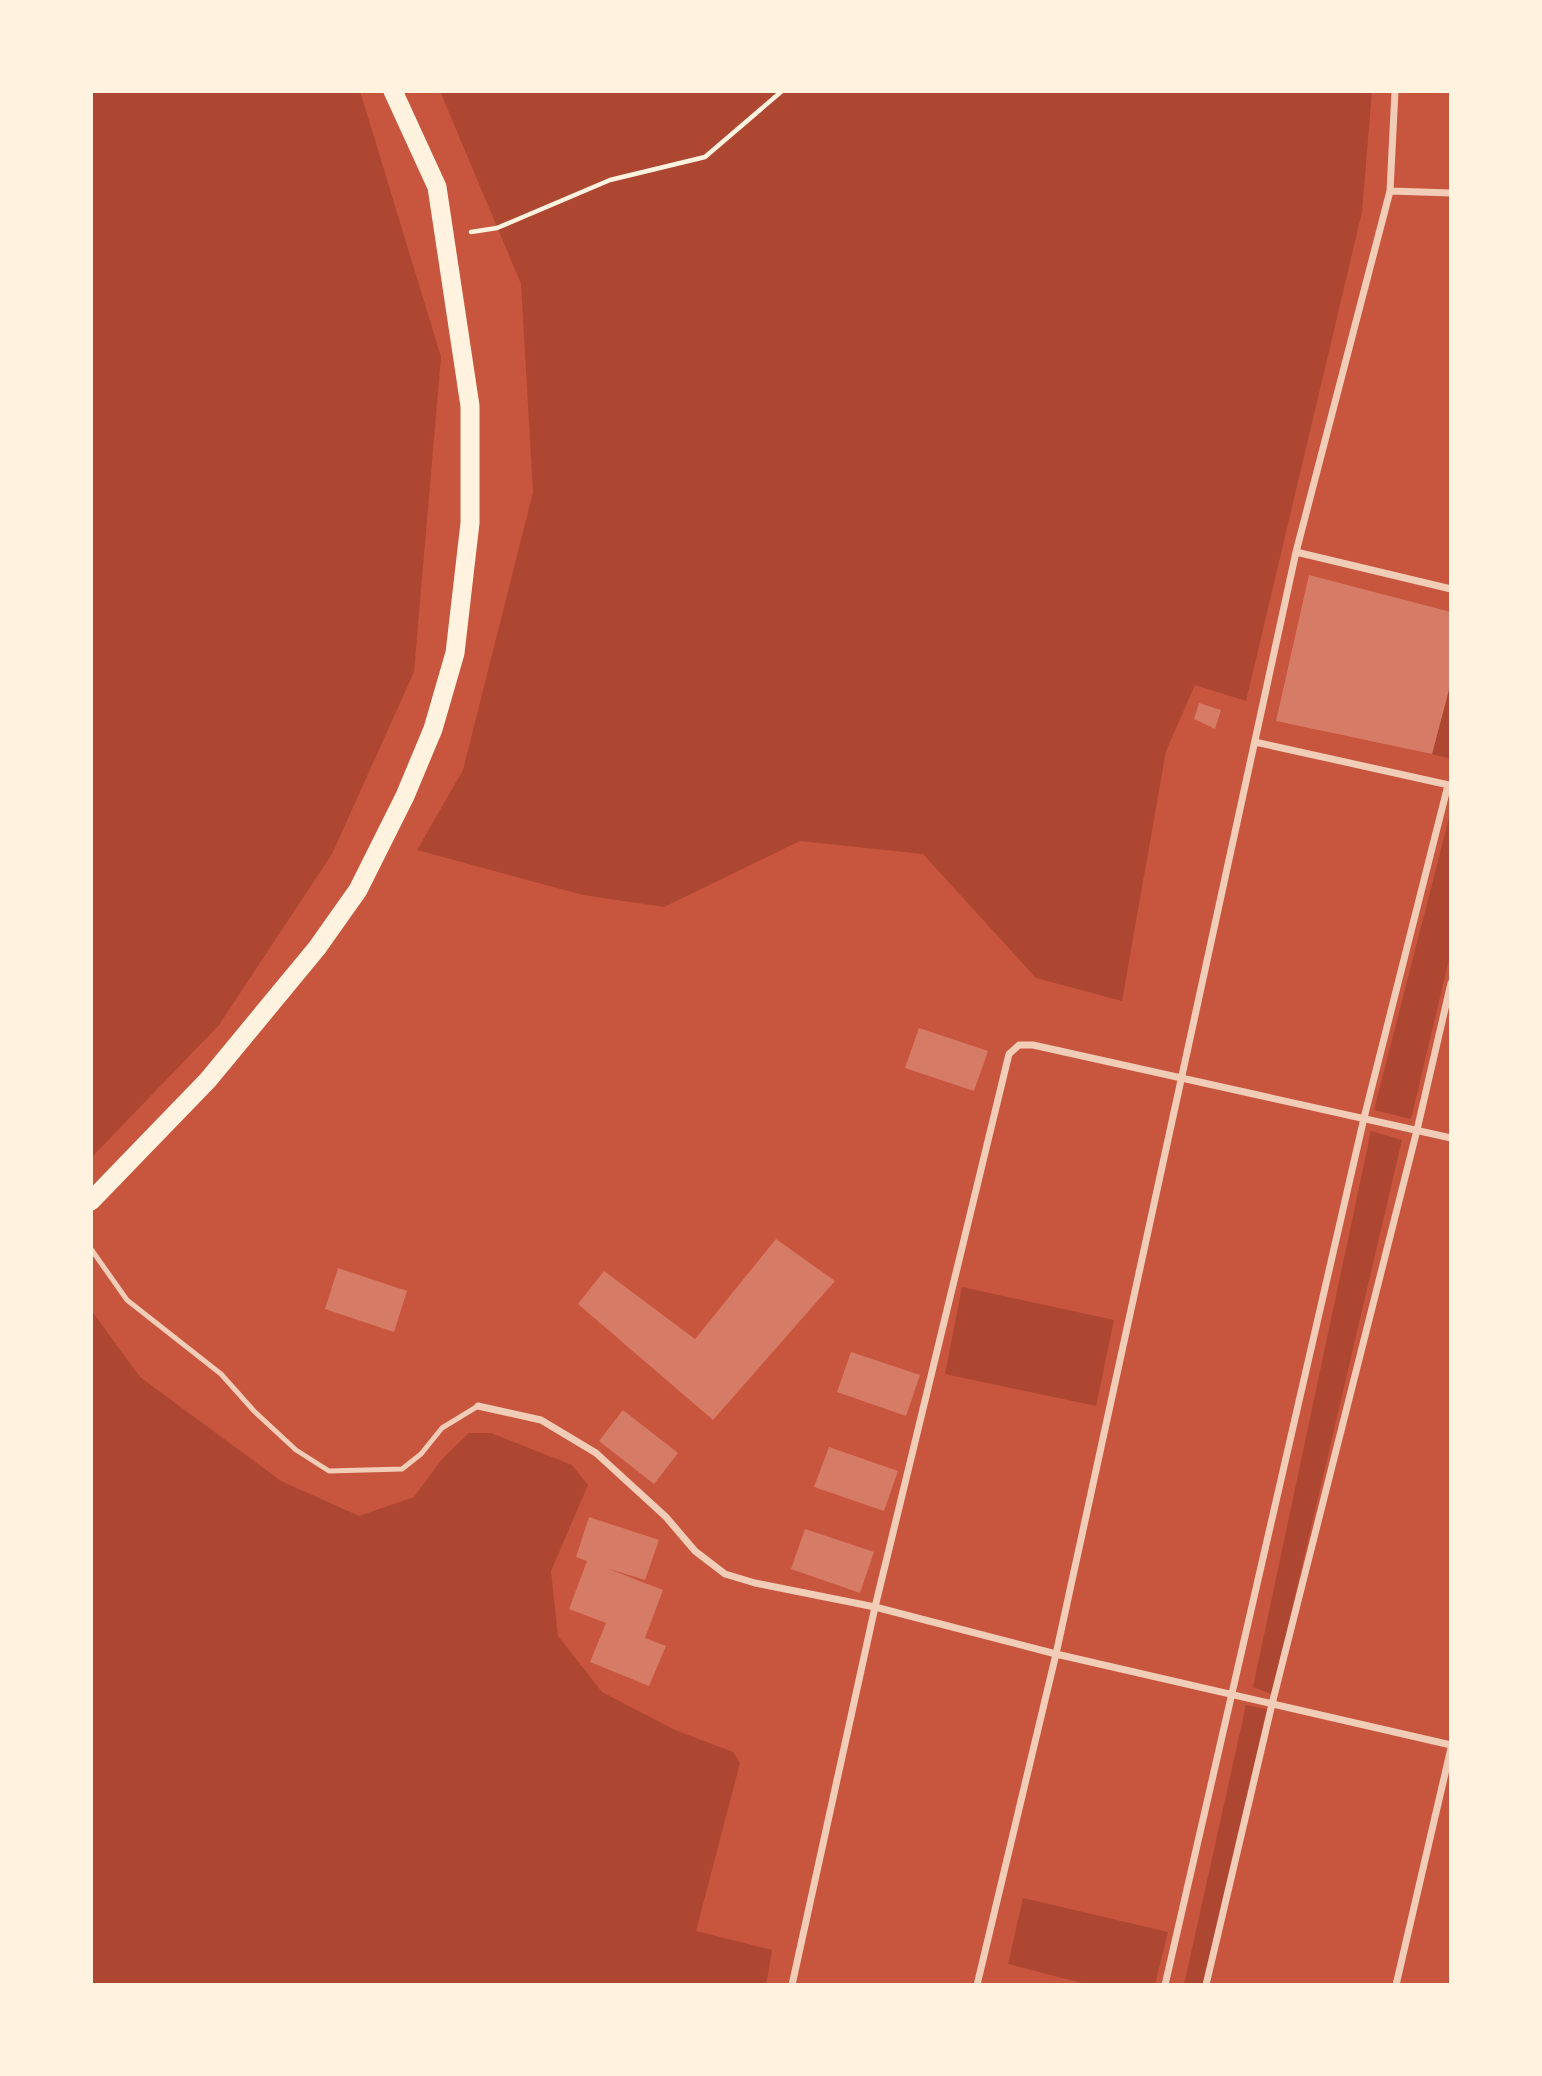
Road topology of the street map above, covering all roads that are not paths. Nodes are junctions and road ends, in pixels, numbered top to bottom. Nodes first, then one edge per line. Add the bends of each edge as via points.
1 (393, 91) edge
2 (1395, 91) edge
3 (1390, 191) junction
4 (1451, 193) edge
5 (1296, 552) junction
6 (1451, 590) edge
7 (1255, 742) junction
8 (1449, 785) edge
9 (1451, 983) edge
10 (1181, 1078) junction
11 (1364, 1118) junction
12 (1416, 1130) junction
13 (1451, 1138) edge
14 (91, 1201) edge
15 (91, 1249) edge
16 (478, 1406) joint
17 (875, 1607) junction
18 (1056, 1654) junction
19 (1232, 1695) junction
20 (1272, 1704) junction
21 (1451, 1747) edge
22 (792, 1985) edge
23 (977, 1985) edge
24 (1165, 1985) edge
25 (1206, 1985) edge
26 (1396, 1985) edge

1 - 14 highway via 436,187 470,406 470,523 455,653 433,729 358,890 317,948 208,1080
2 - 3 street
3 - 4 street
3 - 5 street
5 - 6 street
5 - 7 street
7 - 8 street
7 - 10 street
8 - 11 street
9 - 12 street
10 - 11 street
10 - 17 street via 1033,1045 1019,1045 1009,1054
10 - 18 street
11 - 12 street
11 - 19 street
12 - 13 street
12 - 20 street
15 - 16 lane via 127,1300 221,1374 296,1450 329,1471 402,1469 442,1428
16 - 17 street via 541,1420 596,1453 725,1574
17 - 18 street
17 - 22 street
18 - 19 street
18 - 23 street
19 - 20 street
19 - 24 street
20 - 21 street
20 - 25 street
21 - 26 street

